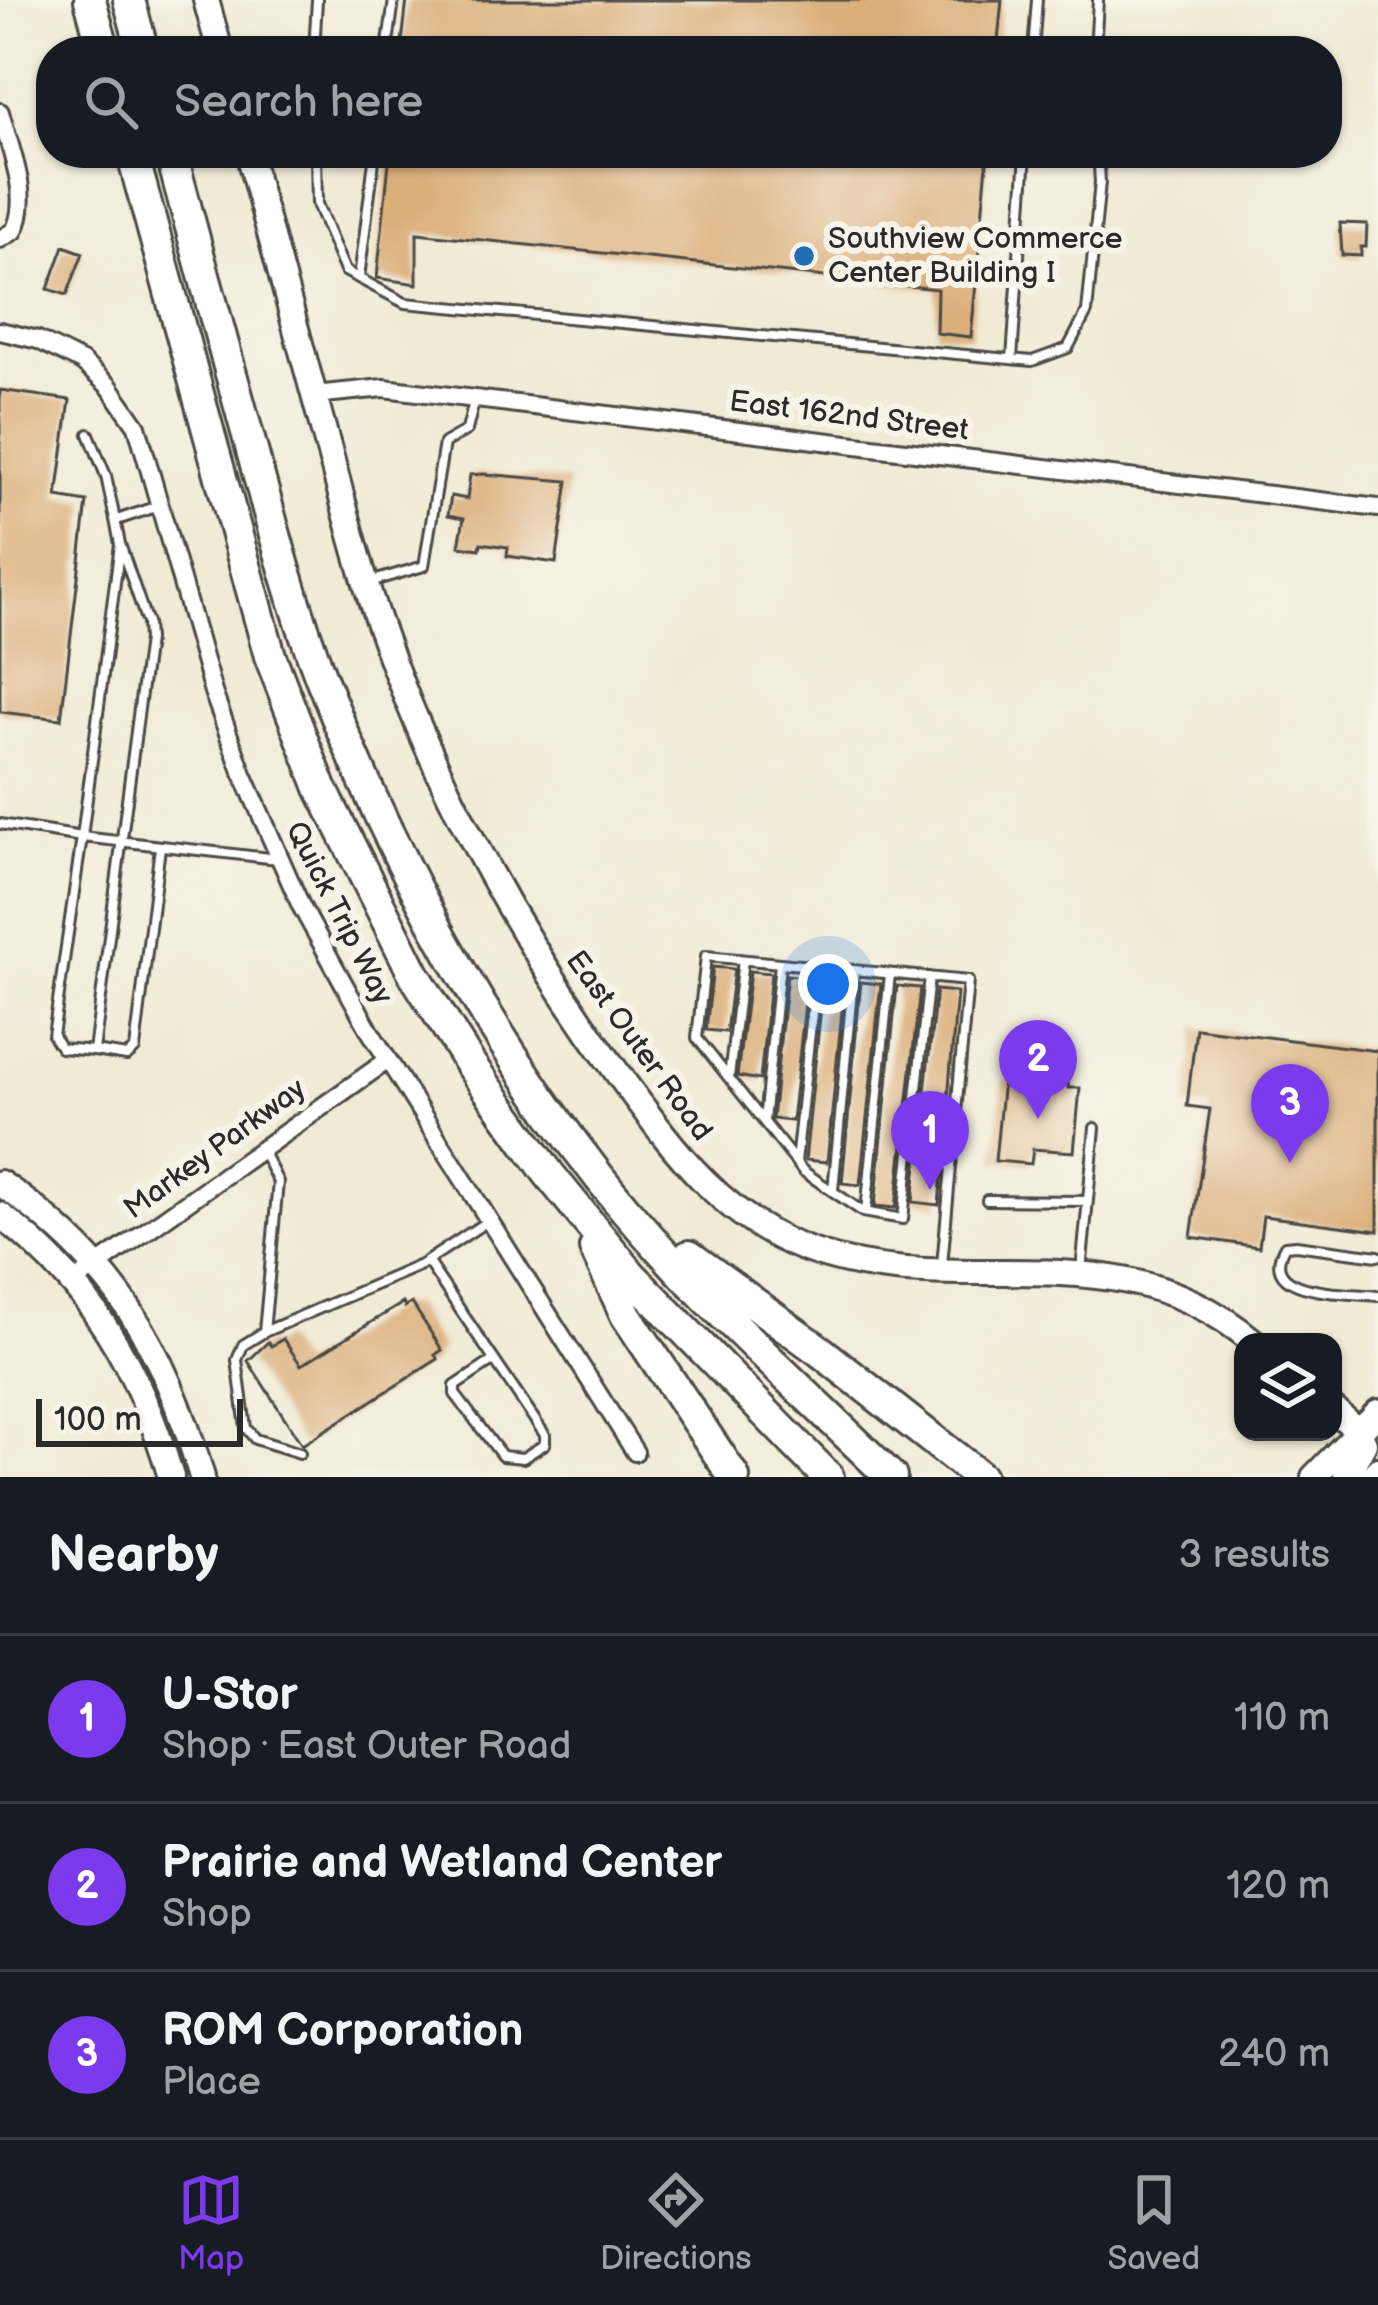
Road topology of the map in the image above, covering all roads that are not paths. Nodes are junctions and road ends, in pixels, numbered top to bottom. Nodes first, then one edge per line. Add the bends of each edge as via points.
1 (90, 0) edge
2 (129, 0) edge
3 (206, 0) edge
4 (317, 0) edge
5 (394, 0) edge
6 (1037, 0) edge
7 (1098, 0) edge
8 (100, 36) edge
9 (139, 36) edge
10 (216, 36) edge
11 (315, 36) edge
12 (389, 36) edge
13 (1034, 36) edge
14 (1096, 36) edge
15 (0, 112) edge
16 (136, 168) edge
17 (175, 168) edge
18 (252, 168) edge
19 (316, 168) edge
20 (372, 168) edge
21 (1025, 168) edge
22 (1099, 168) edge
23 (0, 239) edge
24 (359, 278) junction
25 (0, 331) edge
26 (1012, 359) junction
27 (314, 395) junction
28 (475, 398) junction
29 (89, 434) dead end
30 (161, 505) junction
31 (1378, 506) edge
32 (116, 520) junction
33 (120, 544) junction
34 (366, 584) junction
35 (0, 824) edge
36 (82, 836) junction
37 (119, 841) junction
38 (160, 847) junction
39 (279, 859) junction
40 (743, 960) junction
41 (780, 964) junction
42 (817, 967) junction
43 (854, 970) junction
44 (890, 974) junction
45 (928, 977) junction
46 (94, 1051) junction
47 (388, 1060) junction
48 (729, 1077) junction
49 (764, 1121) junction
50 (1095, 1128) dead end
51 (261, 1147) junction
52 (796, 1162) junction
53 (0, 1183) edge
54 (832, 1191) junction
55 (987, 1200) dead end
56 (1088, 1201) junction
57 (578, 1210) junction
58 (866, 1212) junction
59 (0, 1215) edge
60 (632, 1216) junction
61 (490, 1220) junction
62 (1378, 1256) edge
63 (428, 1261) junction
64 (99, 1265) junction
65 (942, 1272) junction
66 (1081, 1272) junction
67 (74, 1282) junction
68 (1378, 1296) edge
69 (264, 1332) junction
70 (1240, 1333) edge
71 (494, 1360) junction
72 (1378, 1412) edge
73 (1342, 1417) edge
74 (1359, 1431) junction
75 (635, 1452) dead end
76 (300, 1453) dead end
77 (172, 1477) edge
78 (202, 1477) edge
79 (734, 1477) edge
80 (828, 1477) edge
81 (891, 1477) edge
82 (980, 1477) edge
83 (1314, 1477) edge
84 (1346, 1477) edge

1 - 8 highway
2 - 9 highway
3 - 10 street
4 - 11 lane
5 - 12 lane
6 - 13 lane
7 - 14 lane
15 - 23 street via 21,195 19,223
16 - 57 highway via 270,656 321,788 414,974
17 - 60 highway via 320,676 450,950 528,1076
18 - 27 street, East Outer Road
19 - 24 lane via 317,204 345,271
20 - 24 lane
21 - 26 lane
22 - 26 lane via 1087,312 1068,347 1032,361
24 - 26 lane via 405,303
25 - 30 street, Quick Trip Way via 82,362 109,386 137,426
27 - 28 street, East 162nd Street via 366,387
27 - 34 street, East Outer Road
28 - 31 street, East 162nd Street
28 - 34 lane via 467,430 444,442 424,566
29 - 32 lane
30 - 32 lane
30 - 39 street, Quick Trip Way via 213,692
32 - 33 lane
33 - 36 lane
33 - 37 lane via 148,631
34 - 65 street, East Outer Road via 428,745 522,931 688,1166 772,1236 865,1266
35 - 36 lane
36 - 37 lane
36 - 46 lane via 53,1036 61,1048
37 - 38 lane
37 - 46 lane
38 - 39 lane
38 - 46 lane via 135,1049 128,1056
39 - 47 street, Quick Trip Way
40 - 41 lane
40 - 48 lane
40 - 48 lane via 706,956 697,1038
41 - 42 lane
41 - 49 lane
42 - 43 lane
42 - 52 lane
43 - 44 lane
43 - 54 lane
44 - 45 lane
44 - 58 lane
45 - 58 lane via 903,1219
45 - 65 lane via 968,981
47 - 51 street, Markey Parkway
47 - 61 street, Quick Trip Way
48 - 49 lane
49 - 52 lane
50 - 56 lane
51 - 64 street, Markey Parkway
51 - 69 lane via 278,1182
52 - 54 lane
53 - 64 street
54 - 58 lane
55 - 56 lane
56 - 66 lane
57 - 79 highway via 626,1315
57 - 80 highway
59 - 67 street
60 - 81 highway
60 - 82 highway
61 - 63 lane
61 - 75 street, Quick Trip Way
62 - 68 lane via 1296,1245 1285,1246 1278,1262 1292,1286
63 - 69 lane
63 - 71 lane
64 - 67 street, Markey Parkway
64 - 78 street via 158,1358
65 - 66 street, East Outer Road
66 - 70 street, East Outer Road via 1173,1294
67 - 77 street via 119,1348
69 - 76 lane via 243,1345 237,1360 247,1428
71 - 71 lane via 545,1435 545,1444 524,1458 502,1456 455,1394 454,1386
72 - 74 street
73 - 74 street
74 - 83 street
74 - 84 street via 1364,1443

